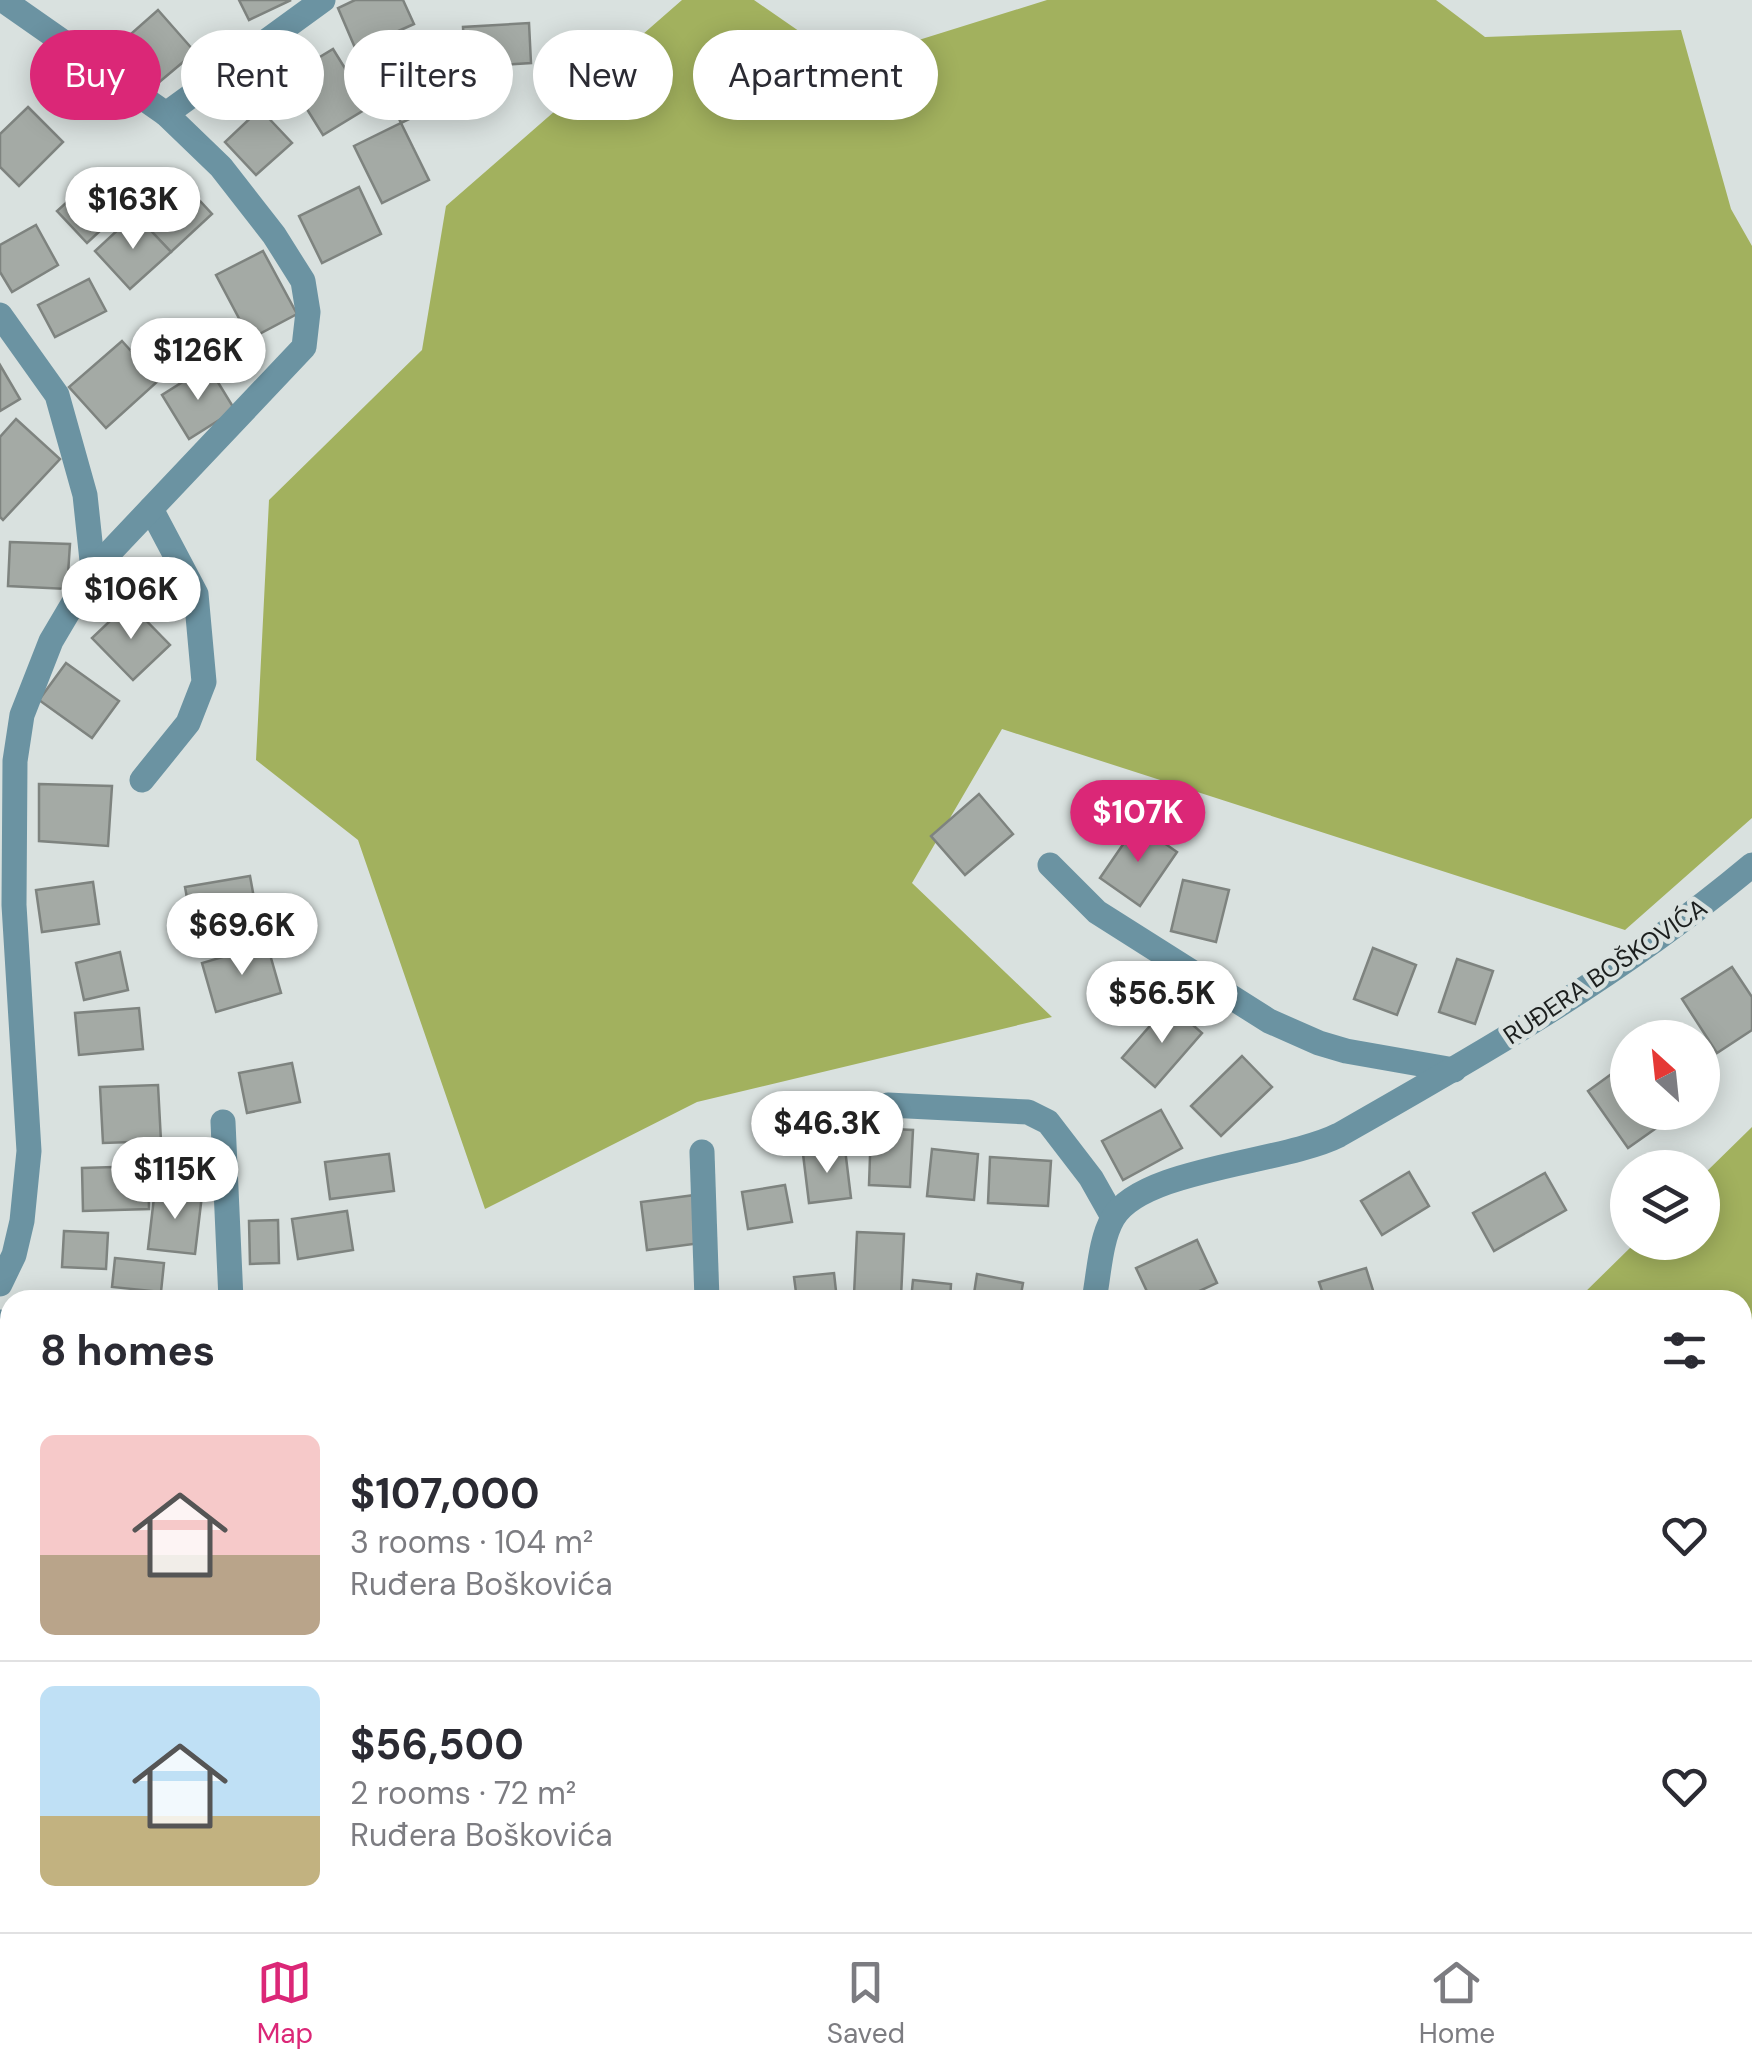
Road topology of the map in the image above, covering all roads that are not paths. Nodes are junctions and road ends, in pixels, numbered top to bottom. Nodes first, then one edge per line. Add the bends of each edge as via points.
1 (3, 0) edge
2 (323, 0) edge
3 (166, 114) junction
4 (0, 315) edge
5 (152, 510) junction
6 (93, 570) junction
7 (142, 780) dead end
8 (1050, 864) dead end
9 (1752, 865) edge
10 (1454, 1070) junction
11 (888, 1104) dead end
12 (222, 1122) dead end
13 (702, 1152) dead end
14 (1113, 1217) junction
15 (0, 1284) edge
16 (230, 1290) edge
17 (707, 1290) edge
18 (1096, 1290) edge

1 - 3 street
2 - 3 street
3 - 5 street via 222,167 274,236 303,282 308,312 304,347
4 - 6 street via 58,395 84,495
5 - 6 street
5 - 7 street via 196,594 204,682 188,723
6 - 15 street via 36,674 15,761 14,905 28,1152 22,1220
8 - 10 street via 1097,912 1268,1022 1333,1047
9 - 10 street, RUĐERA BOŠKOVIĆA via 1683,923
10 - 14 street, RUĐERA BOŠKOVIĆA via 1324,1142 1140,1192
11 - 14 street via 1039,1116 1092,1178
12 - 16 street
13 - 17 street
14 - 18 street

